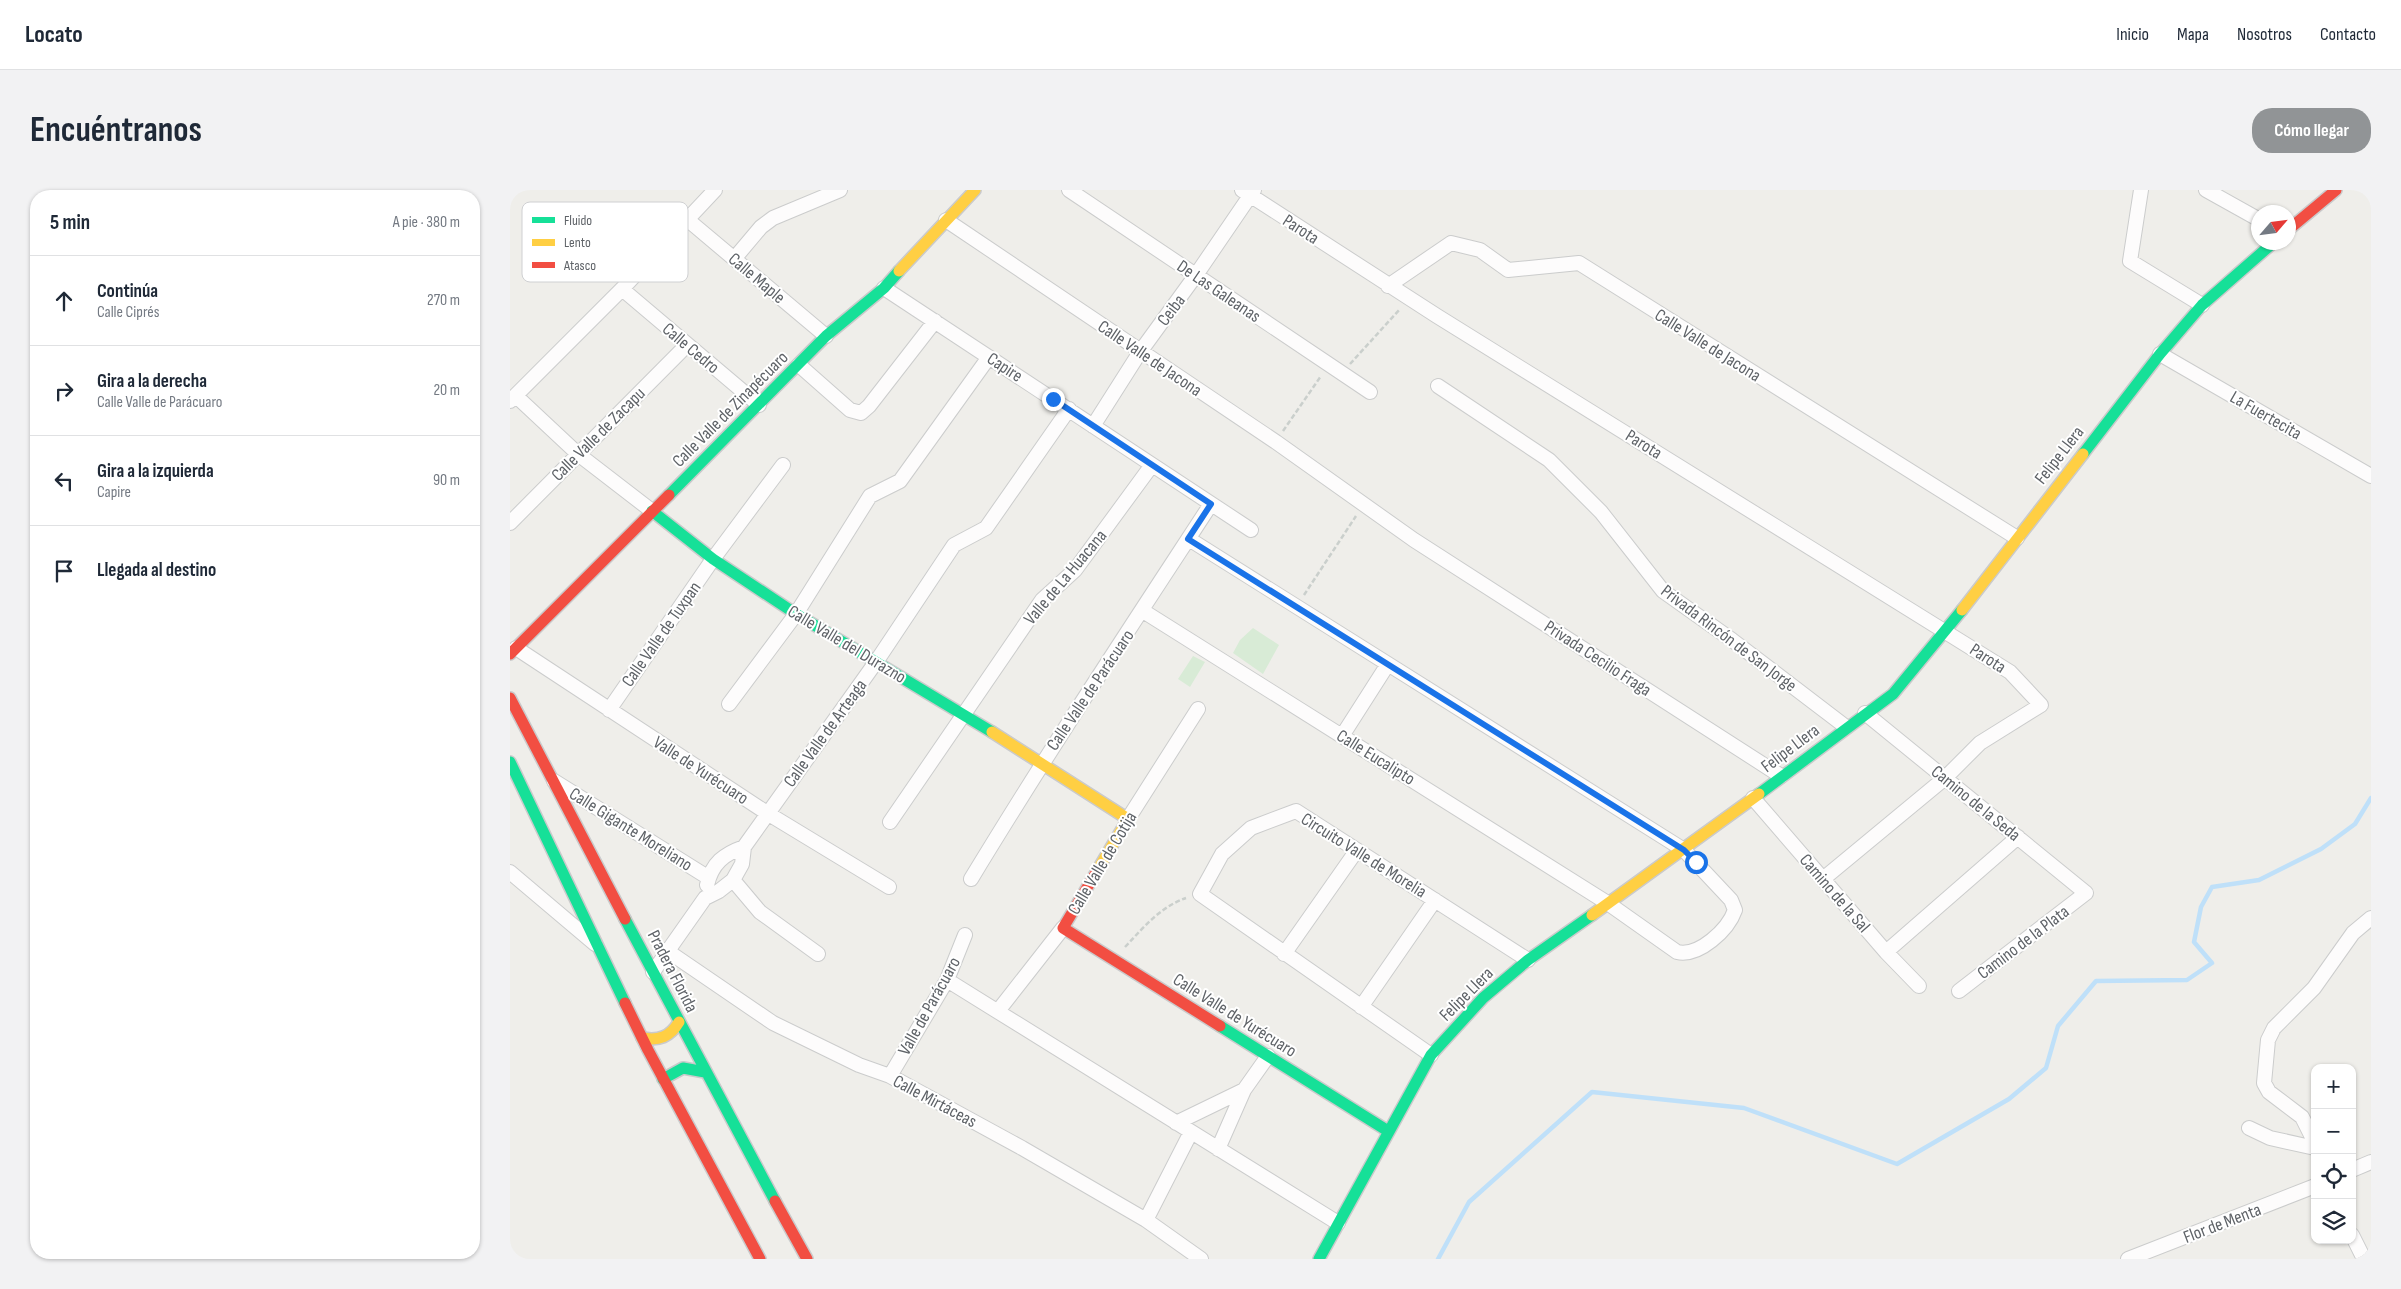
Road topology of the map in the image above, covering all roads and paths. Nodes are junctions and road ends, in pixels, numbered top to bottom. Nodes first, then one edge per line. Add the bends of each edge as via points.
1 (716, 190) edge
2 (840, 190) edge
3 (975, 190) edge
4 (1069, 190) edge
5 (2141, 190) edge
6 (2206, 190) edge
7 (2336, 190) edge
8 (1249, 192) edge
9 (2251, 215) edge
10 (688, 220) joint
11 (946, 220) junction
12 (2296, 223) edge
13 (2265, 250) edge
14 (734, 259) junction
15 (1196, 275) junction
16 (629, 282) edge
17 (1388, 286) junction
18 (884, 288) junction
19 (622, 289) junction
20 (1410, 299) junction
21 (2202, 305) junction
22 (935, 321) junction
23 (826, 336) junction
24 (687, 345) junction
25 (1140, 352) junction
26 (2160, 354) junction
27 (989, 357) junction
28 (1329, 364) junction
29 (799, 365) junction
30 (1341, 372) junction
31 (1438, 386) dead end
32 (1370, 392) dead end
33 (513, 399) edge
34 (760, 406) junction
35 (1069, 409) junction
36 (1093, 426) junction
37 (1276, 442) junction
38 (578, 454) junction
39 (783, 464) dead end
40 (1152, 465) junction
41 (2371, 476) edge
42 (1211, 504) junction
43 (1364, 504) junction
44 (652, 511) junction
45 (510, 523) edge
46 (1251, 530) dead end
47 (2017, 538) junction
48 (1188, 539) junction
49 (713, 559) junction
50 (1297, 607) junction
51 (1143, 611) junction
52 (796, 614) junction
53 (1946, 631) junction
54 (513, 651) edge
55 (876, 662) junction
56 (1388, 664) junction
57 (510, 698) edge
58 (729, 704) dead end
59 (1198, 709) dead end
60 (609, 710) junction
61 (1865, 713) junction
62 (963, 714) junction
63 (1846, 727) junction
64 (1342, 736) junction
65 (510, 762) edge
66 (1041, 763) junction
67 (1781, 776) junction
68 (1946, 778) junction
69 (553, 780) junction
70 (1753, 798) junction
71 (767, 813) junction
72 (1128, 819) junction
73 (890, 822) dead end
74 (2018, 837) junction
75 (744, 847) junction
76 (1357, 850) junction
77 (1684, 850) junction
78 (510, 872) edge
79 (709, 878) junction
80 (971, 879) dead end
81 (1823, 879) junction
82 (733, 880) junction
83 (889, 887) dead end
84 (2086, 893) joint
85 (1200, 894) junction
86 (705, 898) junction
87 (1435, 900) junction
88 (1609, 904) junction
89 (2371, 918) edge
90 (1063, 928) junction
91 (965, 935) dead end
92 (599, 948) junction
93 (666, 950) junction
94 (1886, 952) junction
95 (818, 954) dead end
96 (1284, 954) junction
97 (1113, 959) junction
98 (1528, 960) junction
99 (653, 972) junction
100 (947, 980) junction
101 (1919, 986) dead end
102 (1959, 991) dead end
103 (1361, 1007) junction
104 (998, 1011) junction
105 (679, 1022) junction
106 (642, 1038) junction
107 (1431, 1055) junction
108 (1268, 1056) junction
109 (705, 1072) junction
110 (890, 1076) junction
111 (663, 1079) junction
112 (1244, 1090) junction
113 (1176, 1123) junction
114 (2249, 1128) dead end
115 (1388, 1131) junction
116 (1191, 1132) junction
117 (2311, 1135) edge
118 (2311, 1147) edge
119 (1218, 1149) junction
120 (2371, 1162) edge
121 (2356, 1168) edge
122 (2311, 1188) edge
123 (1146, 1220) junction
124 (1338, 1223) junction
125 (2356, 1242) edge
126 (760, 1259) edge
127 (807, 1259) edge
128 (1201, 1259) edge
129 (1319, 1259) edge
130 (2128, 1259) edge
131 (2364, 1259) edge

1 - 10 street
2 - 14 street via 773,218
3 - 11 street, Calle Valle de Zinapécuaro
4 - 15 street, De Las Galeanas
5 - 21 street via 2130,261
6 - 9 street
7 - 12 street
8 - 15 street, Ceiba
8 - 17 street, Parota
10 - 14 street, Calle Maple
11 - 18 street, Calle Valle de Zinapécuaro
11 - 25 street, Calle Valle de Jacona
13 - 21 street, Felipe Llera
14 - 23 street, Calle Maple
15 - 25 street, Ceiba
15 - 28 street, De Las Galeanas
16 - 19 street
17 - 20 street, Parota
17 - 47 street, Calle Valle de Jacona via 1451,243 1480,250 1508,270 1579,263
18 - 22 street, Capire
18 - 23 street, Calle Valle de Zinapécuaro
19 - 24 street, Calle Cedro
19 - 33 street
20 - 30 path
20 - 53 street, Parota
21 - 26 street, Felipe Llera
22 - 27 street, Capire
22 - 29 street via 861,413 850,410
23 - 29 street, Calle Valle de Zinapécuaro
24 - 34 street, Calle Cedro
24 - 38 street, Calle Valle de Zacapu
25 - 36 street, Ceiba
25 - 37 street, Calle Valle de Jacona
26 - 41 street, La Fuertecita
26 - 47 street, Felipe Llera
27 - 35 street, Capire
27 - 52 street via 900,481 870,496
28 - 30 street, De Las Galeanas
28 - 37 path
29 - 34 street, Calle Valle de Zinapécuaro
30 - 32 street, De Las Galeanas
31 - 63 street, Privada Rincón de San Jorge via 1549,460 1601,512 1663,591
33 - 38 street, Calle Valle del Durazno
34 - 44 street, Calle Valle de Zinapécuaro
35 - 36 street, Capire
35 - 55 street, Calle Valle de Arteaga via 986,528 954,545
36 - 40 street, Capire
37 - 43 street, Calle Valle de Jacona
38 - 44 street, Calle Valle del Durazno
38 - 45 street, Calle Valle de Zacapu
39 - 49 street, Calle Valle de Tuxpan
40 - 42 street, Capire
40 - 62 street, Valle de La Huacana via 1075,570 1042,600
42 - 46 street, Capire
42 - 48 street, Calle Valle de Parácuaro
43 - 50 path
43 - 67 street, Privada Cecilio Fraga via 1414,540
44 - 49 street, Calle Valle del Durazno
44 - 54 street, Calle Valle de Zinapécuaro
47 - 53 street, Felipe Llera
48 - 50 street
48 - 51 street, Calle Valle de Parácuaro
49 - 52 street, Calle Valle del Durazno
49 - 60 street, Calle Valle de Tuxpan
50 - 56 street
51 - 64 street, Calle Eucalipto
51 - 66 street, Calle Valle de Parácuaro
52 - 55 street, Calle Valle del Durazno
52 - 58 street
53 - 61 street, Felipe Llera via 1893,694
53 - 68 street, Parota via 2010,672 2041,705 1980,743
54 - 60 street, Valle de Yurécuaro
55 - 62 street, Calle Valle del Durazno
55 - 71 street, Calle Valle de Arteaga
56 - 64 street
56 - 77 street
57 - 69 street, Pradera Florida
59 - 72 street, Calle Valle de Cotija
60 - 71 street, Valle de Yurécuaro
61 - 63 street, Felipe Llera
61 - 68 street, Camino de la Seda
62 - 66 street, Calle Valle del Durazno
62 - 73 street, Valle de La Huacana
63 - 67 street, Felipe Llera
64 - 88 street, Calle Eucalipto
65 - 92 street
66 - 72 street, Calle Valle del Durazno
66 - 80 street, Calle Valle de Parácuaro
67 - 70 street, Felipe Llera
68 - 74 street, Camino de la Seda
68 - 81 street
69 - 79 street, Calle Gigante Moreliano
69 - 99 street, Pradera Florida
70 - 77 street, Felipe Llera
70 - 81 street, Camino de la Sal
71 - 75 street, Calle Valle de Arteaga
71 - 83 street, Valle de Yurécuaro
72 - 90 street, Calle Valle de Cotija
74 - 84 street, Camino de la Seda
74 - 94 street
75 - 79 street, Calle Valle de Arteaga via 728,853 714,864
75 - 82 street, Calle Valle de Arteaga via 742,864
76 - 85 street, Circuito Valle de Morelia via 1296,811 1251,828 1222,854
76 - 87 street, Circuito Valle de Morelia
76 - 96 street
77 - 88 street, Felipe Llera
77 - 88 street, Calle Eucalipto via 1730,900 1735,910 1714,939 1684,954 1677,952
78 - 92 street
79 - 86 street, Calle Valle de Arteaga
81 - 94 street, Camino de la Sal
82 - 86 street, Calle Valle de Arteaga
82 - 95 street via 760,912
84 - 102 street, Camino de la Plata
85 - 96 street
85 - 97 path via 1173,903 1154,915
86 - 93 street, Calle Valle de Arteaga
87 - 98 street, Circuito Valle de Morelia
87 - 103 street
88 - 98 street, Felipe Llera
89 - 117 street via 2353,933 2314,988 2274,1028 2268,1040 2264,1083 2269,1092 2302,1117
90 - 97 street, Calle Valle de Yurécuaro
90 - 104 street, Calle Valle de Cotija
91 - 100 street, Valle de Parácuaro
92 - 106 street
93 - 99 street, Calle Valle de Arteaga
93 - 110 street, Calle Mirtáceas via 773,1023 859,1065
94 - 101 street, Camino de la Sal
96 - 103 street
97 - 108 street, Calle Valle de Yurécuaro
98 - 107 street, Felipe Llera via 1483,998
99 - 105 street, Pradera Florida
100 - 104 street
100 - 110 street, Valle de Parácuaro
103 - 107 street
104 - 113 street
105 - 106 street via 674,1032 664,1038
105 - 109 street, Pradera Florida
106 - 111 street
107 - 115 street, Felipe Llera
108 - 112 street
108 - 115 street, Calle Valle de Yurécuaro
109 - 111 street via 683,1067
109 - 127 street, Pradera Florida
110 - 123 street, Calle Mirtáceas
111 - 126 street
112 - 113 street
112 - 119 street
113 - 116 street
114 - 118 street via 2270,1138
115 - 124 street, Felipe Llera
116 - 119 street
116 - 123 street
119 - 124 street
120 - 121 street
122 - 130 street, Flor de Menta
123 - 128 street, Calle Mirtáceas
124 - 129 street, Felipe Llera
125 - 131 street

